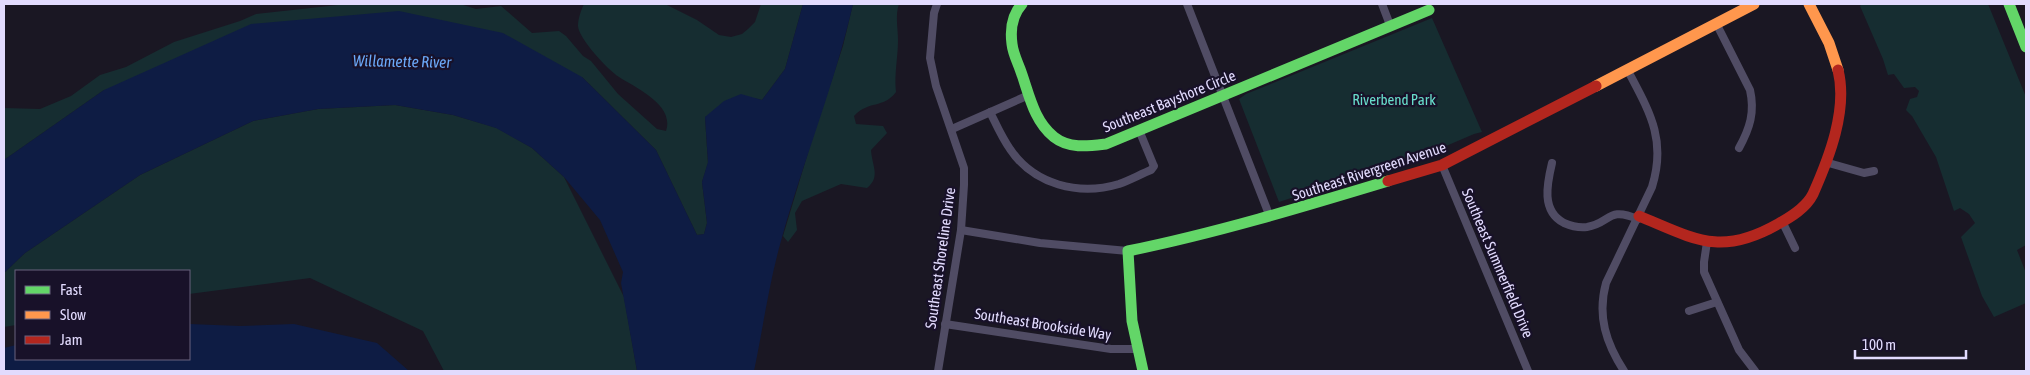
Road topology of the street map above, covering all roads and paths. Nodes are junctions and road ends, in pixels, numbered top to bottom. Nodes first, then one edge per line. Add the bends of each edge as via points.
1 (937, 4) edge
2 (1186, 4) edge
3 (1382, 4) edge
4 (1754, 4) edge
5 (1809, 4) edge
6 (2009, 4) edge
7 (1018, 5) edge
8 (1429, 10) dead end
9 (1716, 23) junction
10 (1390, 25) junction
11 (2026, 47) edge
12 (1627, 69) junction
13 (1028, 95) junction
14 (1224, 96) junction
15 (990, 112) junction
16 (952, 129) junction
17 (1139, 130) junction
18 (1739, 148) dead end
19 (1825, 162) junction
20 (1552, 163) dead end
21 (1442, 165) junction
22 (1874, 171) dead end
23 (1270, 217) junction
24 (1639, 218) junction
25 (1782, 221) junction
26 (961, 230) junction
27 (1707, 242) junction
28 (1795, 248) dead end
29 (1128, 251) junction
30 (1717, 302) junction
31 (1689, 311) dead end
32 (945, 324) junction
33 (1137, 349) junction
34 (938, 371) edge
35 (1143, 371) edge
36 (1528, 371) edge
37 (1624, 371) edge
38 (1755, 371) edge

1 - 16 street, Southeast Shoreline Drive via 930,58 936,86
2 - 14 street
3 - 10 street
4 - 9 main road, Southeast Rivergreen Avenue
5 - 19 main road via 1836,59 1841,84 1839,118
6 - 11 main road
7 - 13 main road, Southeast Bayshore Circle via 1011,25 1012,47
8 - 10 main road, Southeast Bayshore Circle
9 - 12 main road, Southeast Rivergreen Avenue
9 - 18 street via 1750,90 1751,121
10 - 14 main road, Southeast Bayshore Circle
12 - 21 main road, Southeast Rivergreen Avenue
12 - 24 street via 1652,118 1658,138 1656,176
13 - 15 street
13 - 17 main road, Southeast Bayshore Circle via 1045,128 1055,138 1071,145 1106,144
14 - 17 main road, Southeast Bayshore Circle
14 - 23 street
15 - 16 street
15 - 17 street via 1010,151 1045,180 1066,188 1093,189 1119,184 1151,170 1154,166
16 - 26 street, Southeast Shoreline Drive via 964,168
19 - 22 street via 1864,173
19 - 25 main road via 1808,203
20 - 24 street via 1547,196 1552,211 1562,222 1587,227 1616,214
21 - 23 main road, Southeast Rivergreen Avenue
21 - 36 street, Southeast Summerfield Drive
23 - 29 main road, Southeast Rivergreen Avenue
24 - 27 main road
24 - 37 street via 1606,283 1602,302 1606,338
25 - 27 main road via 1740,242
25 - 28 street
26 - 29 street, Southeast Rivergreen Avenue via 1040,243
26 - 32 street, Southeast Shoreline Drive
27 - 30 street via 1704,272
29 - 33 main road
30 - 31 street
30 - 38 street via 1739,350
32 - 33 street, Southeast Brookside Way via 1111,349
32 - 34 street, Southeast Shoreline Drive
33 - 35 main road

